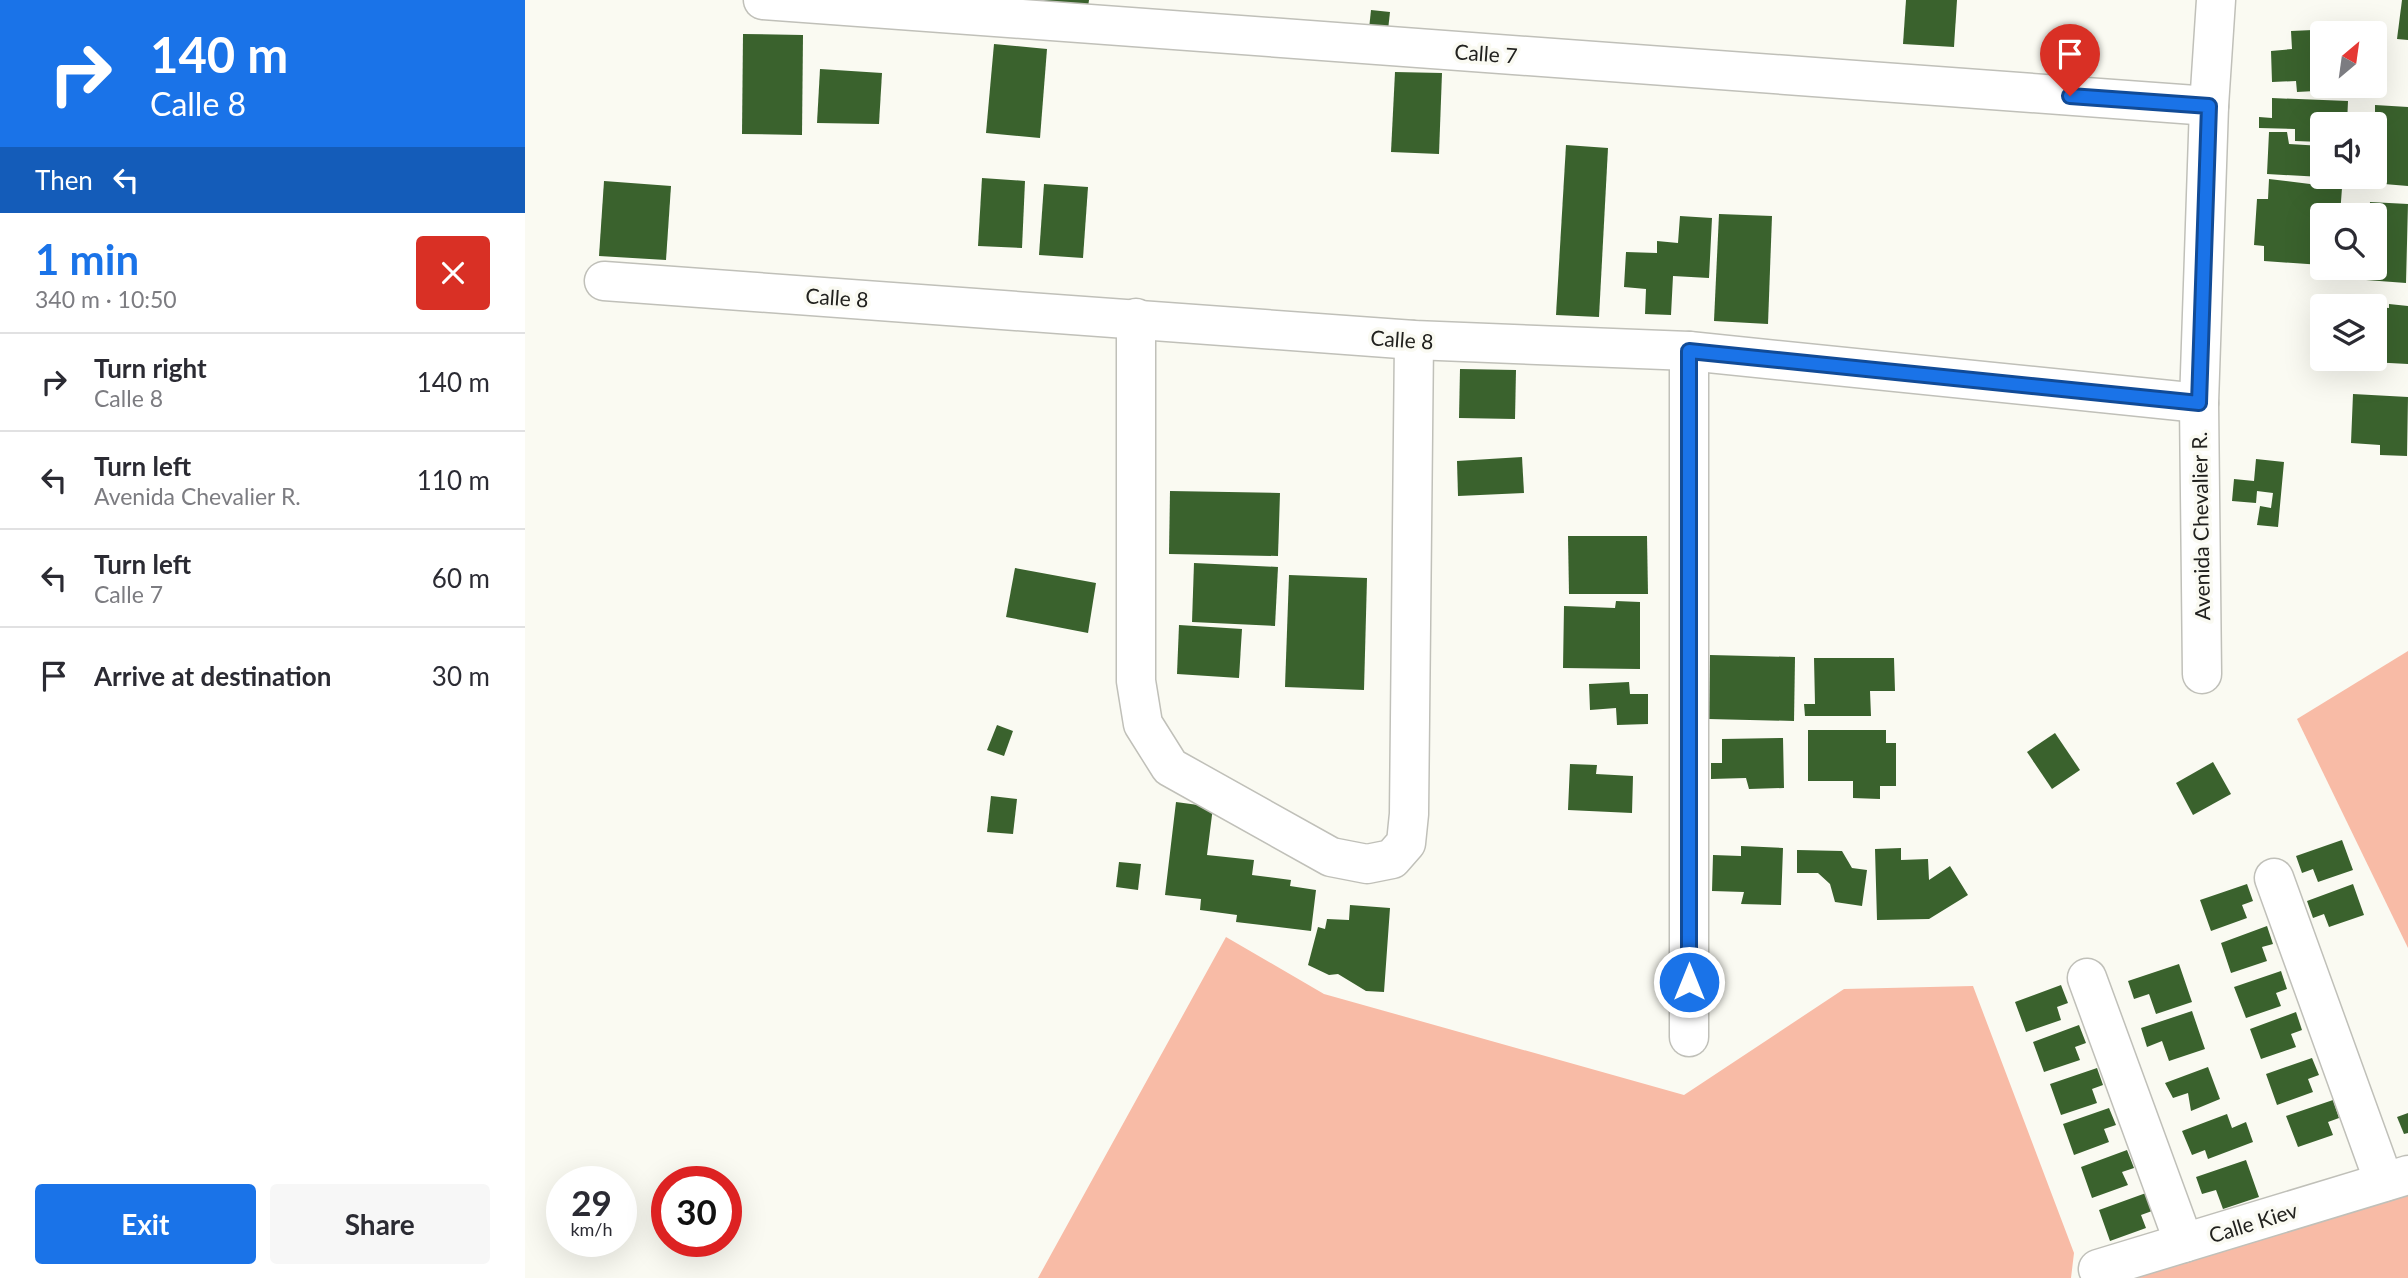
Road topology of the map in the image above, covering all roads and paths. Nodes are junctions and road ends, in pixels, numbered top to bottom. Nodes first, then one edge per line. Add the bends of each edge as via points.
1 (763, 0) edge
2 (2217, 0) edge
3 (2209, 106) junction
4 (604, 281) dead end
5 (1136, 318) junction
6 (1414, 341) junction
7 (1689, 351) junction
8 (2199, 403) junction
9 (2202, 674) dead end
10 (2274, 878) dead end
11 (2087, 978) dead end
12 (1689, 1037) dead end
13 (2396, 1179) edge
14 (2184, 1243) junction
15 (2098, 1269) dead end

1 - 3 street, Calle 7
2 - 3 street, Avenida Chevalier R.
3 - 8 street, Avenida Chevalier R.
4 - 5 street, Calle 8
5 - 6 street, Calle 8
5 - 6 street via 1136,681 1143,724 1170,767 1331,857 1367,863 1392,859 1406,843 1409,814
6 - 7 street, Calle 8
7 - 8 street, Calle 8
7 - 12 street
8 - 9 street, Avenida Chevalier R.
10 - 13 street
11 - 14 street
13 - 14 street, Calle Kiev
14 - 15 street, Calle Kiev

